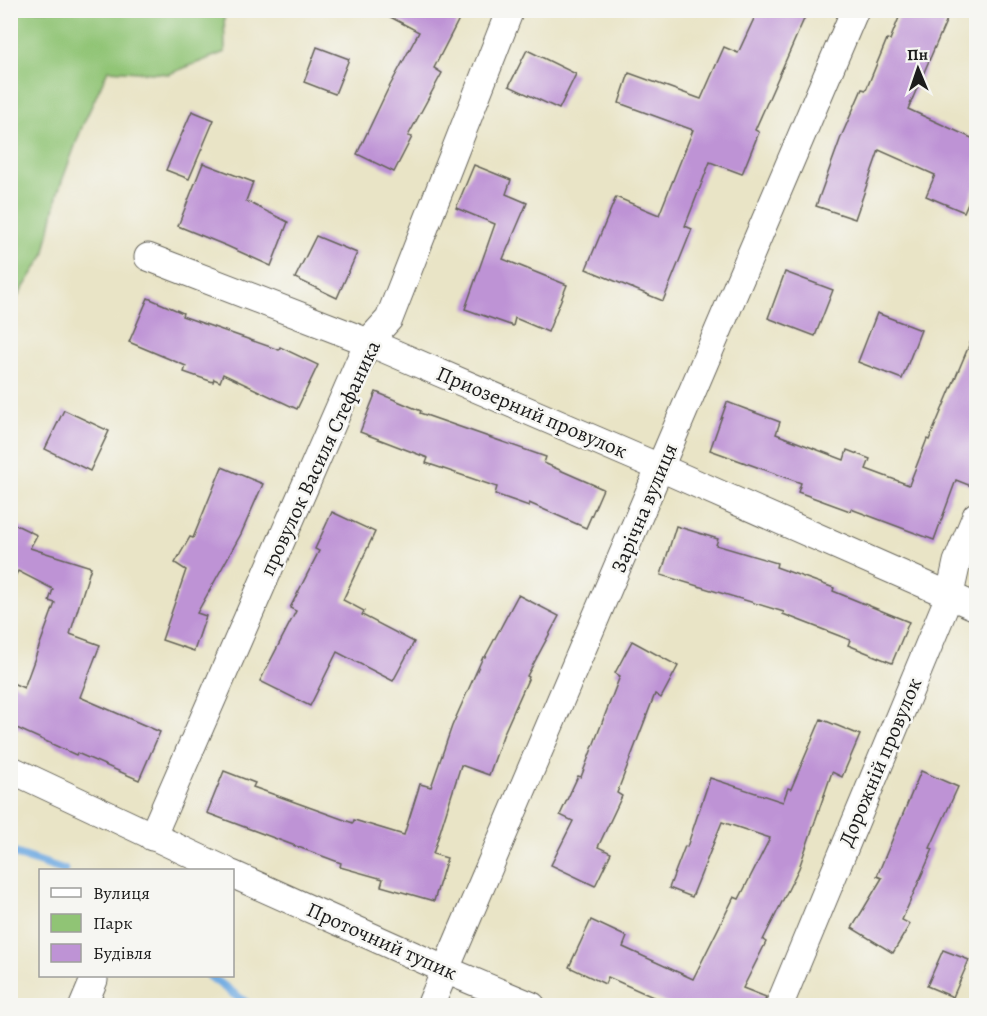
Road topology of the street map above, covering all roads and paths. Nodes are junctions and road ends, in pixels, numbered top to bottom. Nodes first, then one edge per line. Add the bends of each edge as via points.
1 (510, 10) edge
2 (855, 10) edge
3 (148, 257) dead end
4 (368, 342) junction
5 (661, 468) junction
6 (976, 516) edge
7 (950, 594) junction
8 (976, 607) edge
9 (10, 769) edge
10 (152, 837) junction
11 (223, 869) edge
12 (234, 875) edge
13 (446, 970) junction
14 (94, 980) dead end
15 (82, 1005) edge
16 (430, 1005) edge
17 (532, 1005) edge
18 (779, 1005) edge

1 - 4 street, провулок Василя Стефаника via 389,319
2 - 5 street, Зарічна вулиця
3 - 4 street, Приозерний провулок
4 - 5 street, Приозерний провулок
4 - 10 street, провулок Василя Стефаника
5 - 7 street, Приозерний провулок
5 - 13 street, Зарічна вулиця
6 - 7 street, Дорожній провулок via 957,562
7 - 8 street, Приозерний провулок
7 - 18 street, Дорожній провулок
9 - 10 street
10 - 11 street
12 - 13 street, Проточний тупик
13 - 16 street, Зарічна вулиця
13 - 17 street, Проточний тупик
14 - 15 street

